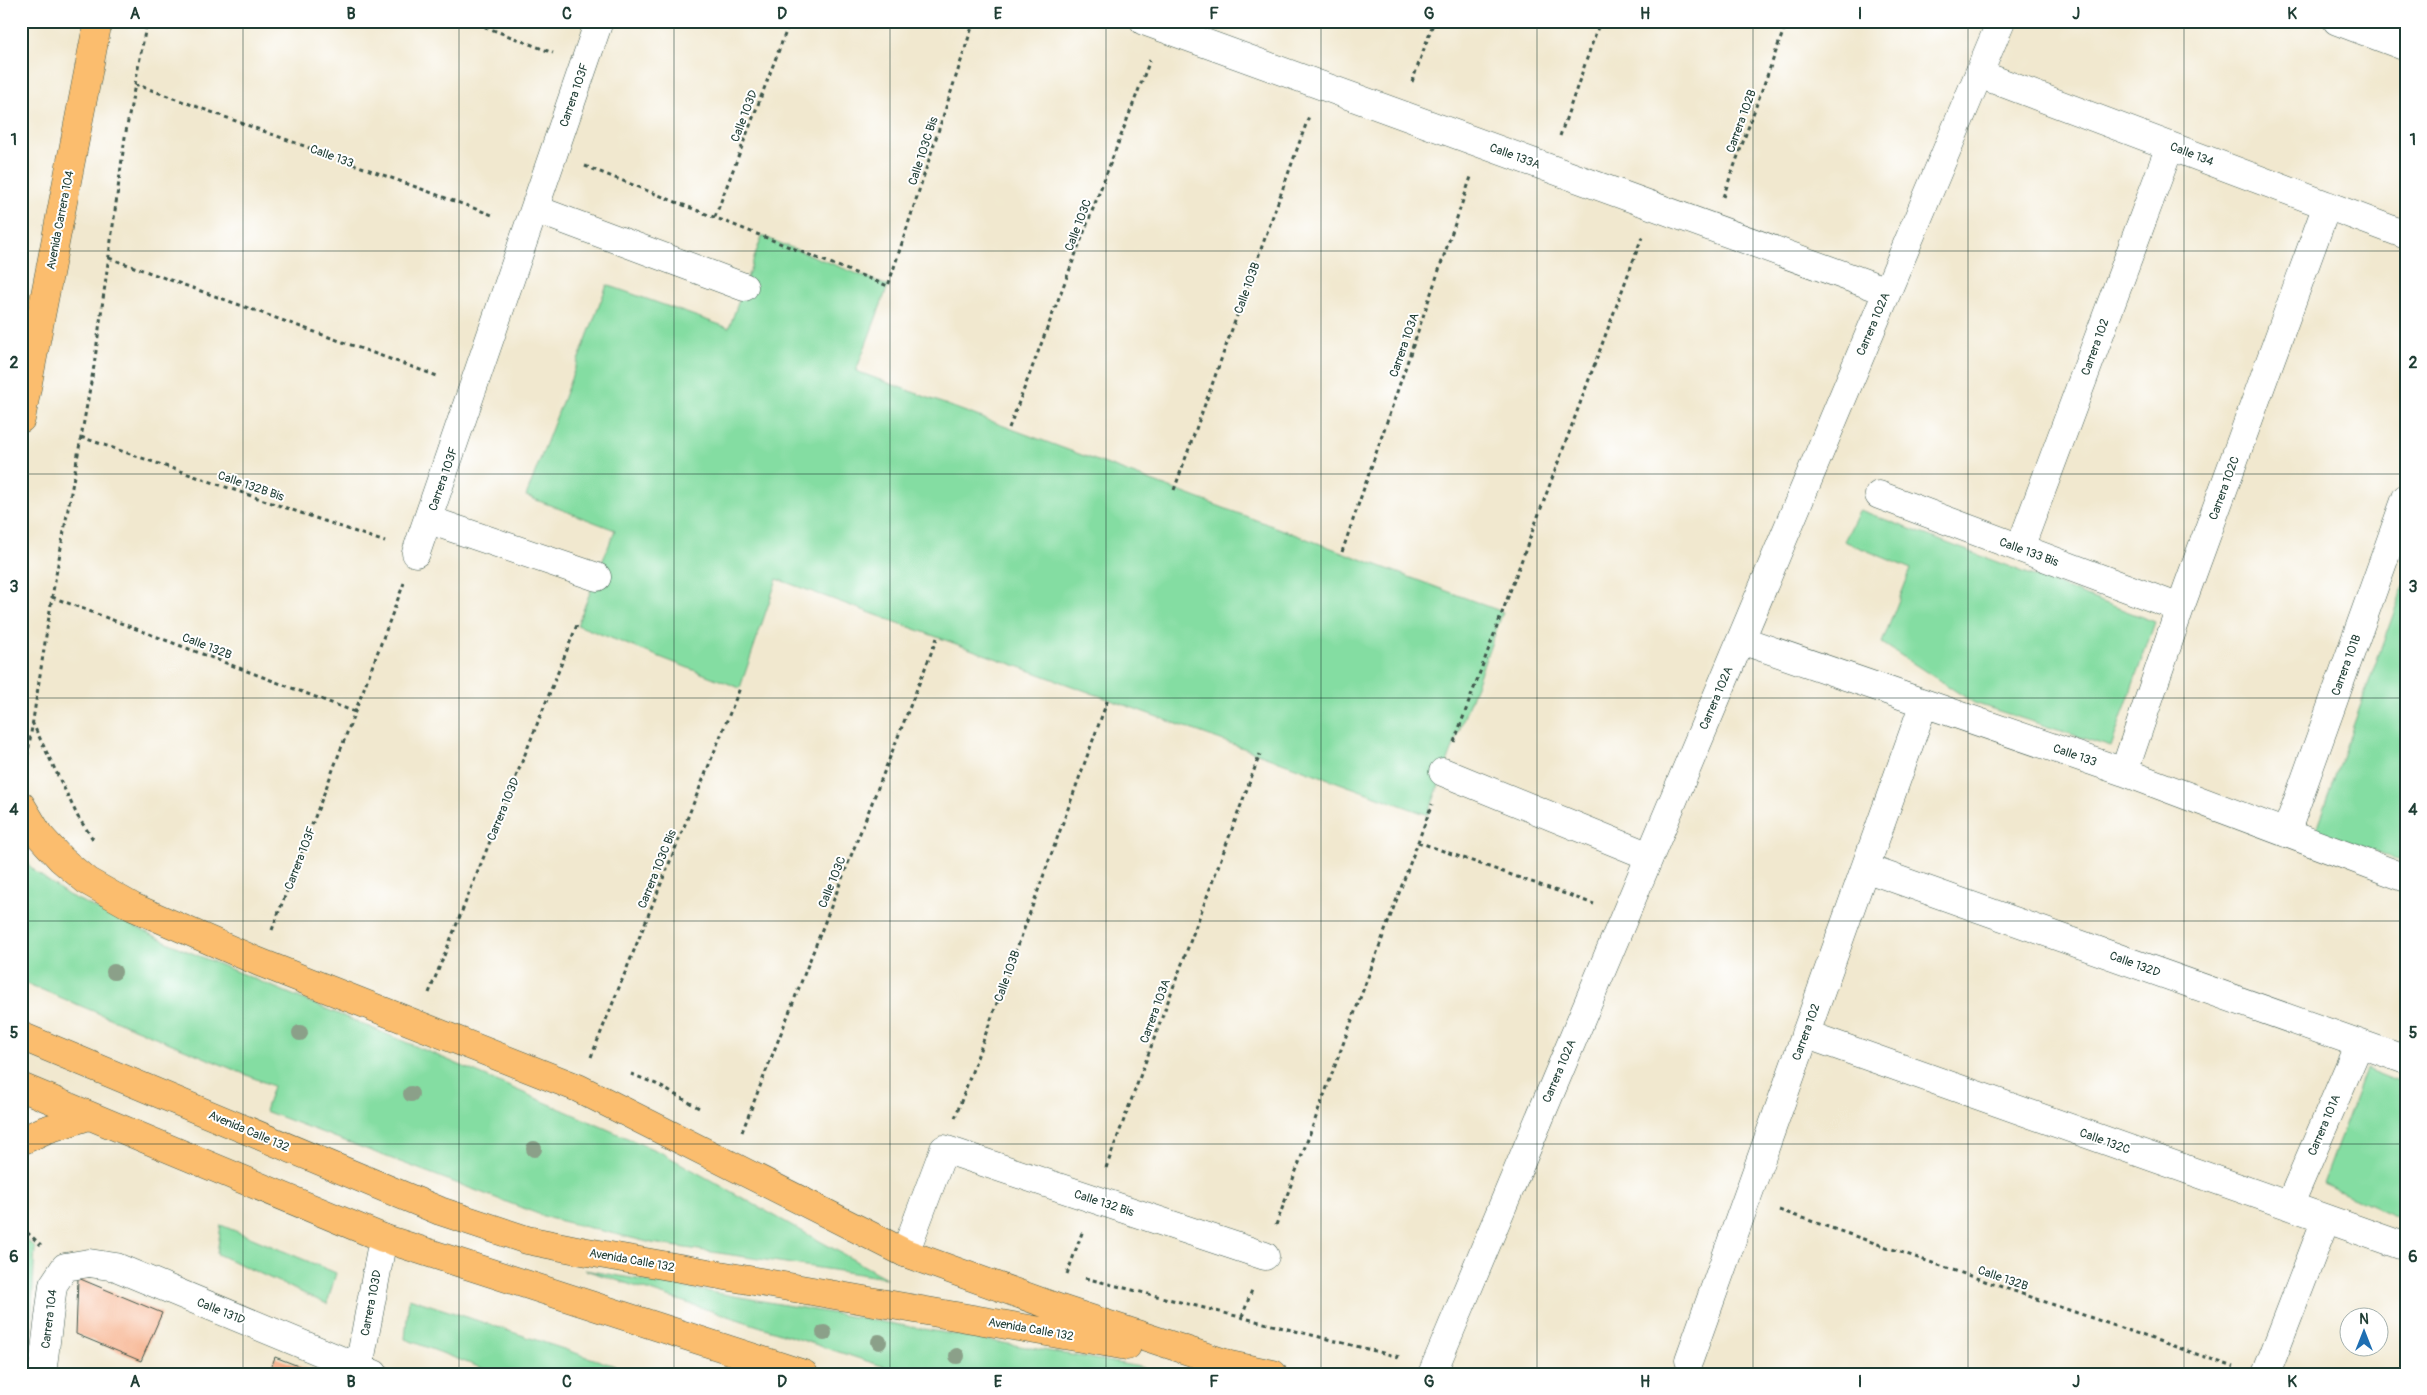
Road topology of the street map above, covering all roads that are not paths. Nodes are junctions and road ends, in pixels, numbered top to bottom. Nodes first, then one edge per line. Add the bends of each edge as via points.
1 (98, 21) edge
2 (599, 21) edge
3 (2001, 21) edge
4 (2337, 21) edge
5 (1153, 25) edge
6 (2406, 47) edge
7 (1979, 74) junction
8 (2170, 146) junction
9 (2327, 205) junction
10 (532, 219) junction
11 (2406, 235) edge
12 (744, 287) dead end
13 (1887, 291) junction
14 (21, 419) edge
15 (1879, 495) dead end
16 (2406, 498) edge
17 (429, 520) junction
18 (2020, 548) junction
19 (416, 553) road end
20 (596, 577) dead end
21 (2180, 608) junction
22 (1741, 640) junction
23 (1924, 703) junction
24 (1443, 772) dead end
25 (2124, 772) junction
26 (21, 806) edge
27 (2286, 833) junction
28 (1649, 856) junction
29 (1865, 868) junction
30 (2406, 878) edge
31 (1805, 1034) junction
32 (21, 1036) edge
33 (2359, 1044) junction
34 (2406, 1060) edge
35 (21, 1087) edge
36 (89, 1116) junction
37 (21, 1141) edge
38 (2289, 1206) junction
39 (2326, 1219) junction
40 (383, 1238) junction
41 (2406, 1247) edge
42 (905, 1253) junction
43 (1265, 1256) dead end
44 (65, 1267) joint
45 (1689, 1360) dead end
46 (1225, 1363) junction
47 (366, 1371) edge
48 (42, 1374) edge
49 (804, 1374) edge
50 (1274, 1374) edge
51 (1432, 1374) edge
52 (2266, 1374) edge

1 - 14 main road, Avenida Carrera 104
2 - 10 street, Carrera 103F
3 - 7 street, Carrera 102A
4 - 6 street
5 - 13 street, Calle 133A
7 - 8 street, Calle 134
7 - 13 street, Carrera 102A
8 - 9 street, Calle 134
8 - 18 street, Carrera 102
9 - 11 street, Calle 134
9 - 21 street, Carrera 102C
10 - 12 street
10 - 17 street, Carrera 103F
13 - 22 street, Carrera 102A
15 - 18 street, Calle 133 Bis
16 - 27 street, Carrera 101B
17 - 19 street, Carrera 103F
17 - 20 street
18 - 21 street, Calle 133 Bis
21 - 25 street, Carrera 102C
22 - 23 street, Calle 133
22 - 28 street, Carrera 102A
23 - 25 street, Calle 133
23 - 29 street, Carrera 102
24 - 28 street
25 - 27 street, Calle 133
26 - 42 main road via 61,859 87,881 133,907 260,962 578,1088
27 - 30 street, Calle 133
28 - 51 street, Carrera 102A
29 - 31 street, Carrera 102
29 - 33 street, Calle 132D
31 - 38 street, Calle 132C
31 - 45 street, Carrera 102
32 - 46 main road, Avenida Calle 132 via 440,1211 528,1240
33 - 34 street, Calle 132D
33 - 38 street, Carrera 101A
35 - 36 main road
36 - 37 main road
36 - 40 main road
38 - 39 street, Calle 132C
39 - 41 street, Calle 132C
39 - 52 street
40 - 47 street, Carrera 103D
40 - 49 main road
42 - 43 street, Calle 132 Bis via 944,1149
42 - 46 main road
44 - 47 street, Calle 131D via 89,1263 116,1267
44 - 48 street, Carrera 104 via 53,1284
46 - 50 main road, Avenida Calle 132

